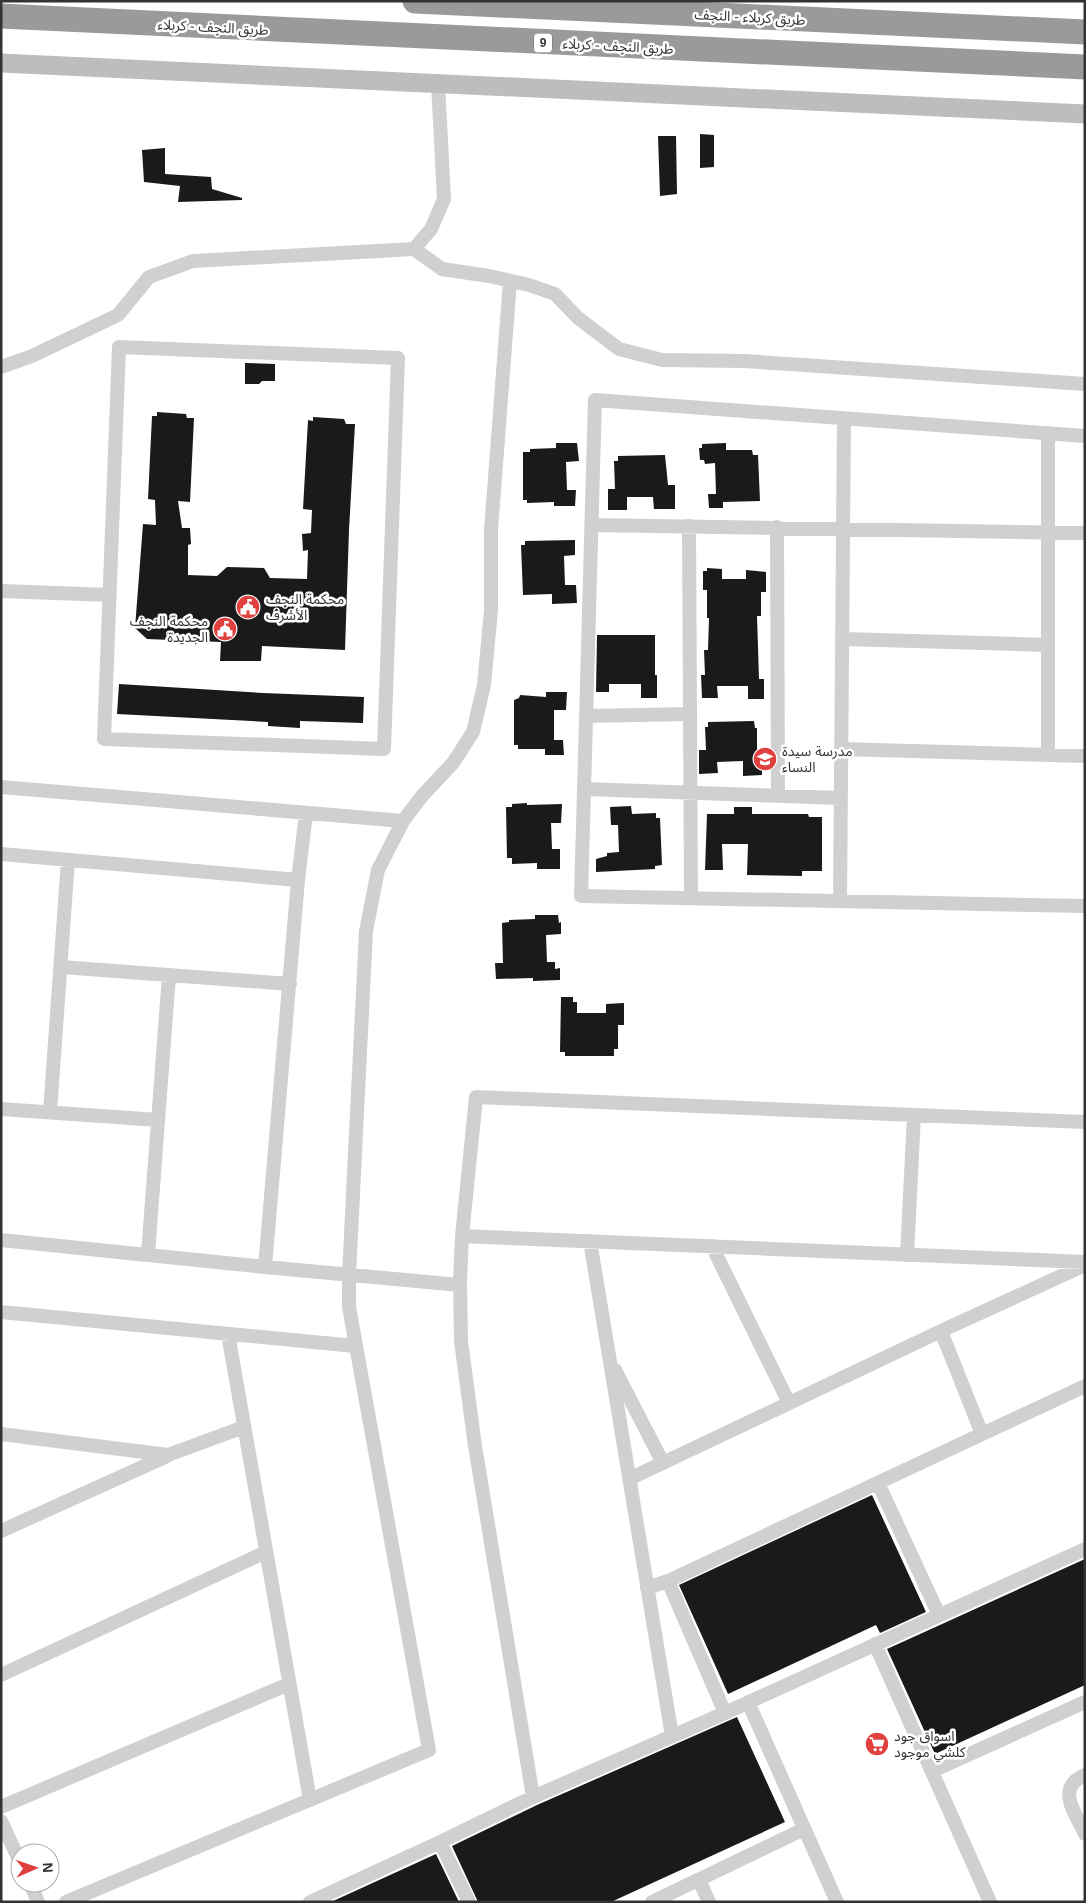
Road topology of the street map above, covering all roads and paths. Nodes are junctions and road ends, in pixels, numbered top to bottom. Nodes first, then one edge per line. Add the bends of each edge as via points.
1 (415, 1) edge
2 (70, 11) edge
3 (138, 12) edge
4 (1, 16) edge
5 (1085, 32) edge
6 (1, 63) edge
7 (1085, 67) edge
8 (438, 84) junction
9 (1085, 114) edge
10 (414, 249) junction
11 (510, 281) junction
12 (1, 367) edge
13 (1085, 384) edge
14 (844, 418) junction
15 (1048, 433) junction
16 (1085, 436) edge
17 (592, 525) junction
18 (689, 526) junction
19 (777, 527) junction
20 (843, 528) junction
21 (1048, 532) junction
22 (1085, 533) edge
23 (1, 591) edge
24 (110, 596) junction
25 (843, 639) junction
26 (1048, 645) junction
27 (690, 714) junction
28 (586, 716) junction
29 (841, 750) junction
30 (1048, 755) junction
31 (1085, 756) edge
32 (1, 787) edge
33 (584, 789) junction
34 (691, 793) junction
35 (778, 796) junction
36 (840, 798) junction
37 (306, 813) junction
38 (403, 821) junction
39 (1, 854) edge
40 (68, 860) junction
41 (298, 880) junction
42 (691, 898) junction
43 (840, 901) junction
44 (1085, 906) edge
45 (61, 967) junction
46 (169, 975) junction
47 (290, 984) junction
48 (1, 1109) edge
49 (50, 1112) junction
50 (914, 1115) junction
51 (158, 1120) junction
52 (1085, 1122) edge
53 (462, 1236) junction
54 (1, 1240) edge
55 (590, 1241) junction
56 (712, 1246) junction
57 (148, 1254) junction
58 (907, 1255) junction
59 (1085, 1264) edge
60 (265, 1267) junction
61 (349, 1275) junction
62 (460, 1285) junction
63 (1, 1312) edge
64 (941, 1331) junction
65 (228, 1334) junction
66 (355, 1346) junction
67 (609, 1358) junction
68 (1085, 1386) edge
69 (789, 1403) junction
70 (244, 1427) junction
71 (1, 1434) edge
72 (982, 1434) junction
73 (168, 1455) junction
74 (663, 1463) junction
75 (629, 1479) junction
76 (878, 1483) junction
77 (1, 1531) edge
78 (1085, 1549) edge
79 (266, 1552) junction
80 (668, 1580) junction
81 (647, 1588) junction
82 (939, 1615) junction
83 (875, 1644) junction
84 (1, 1675) edge
85 (289, 1684) junction
86 (748, 1702) junction
87 (1085, 1702) edge
88 (725, 1713) junction
89 (672, 1736) junction
90 (932, 1772) junction
91 (1085, 1775) edge
92 (533, 1797) junction
93 (310, 1800) junction
94 (1, 1807) edge
95 (1, 1821) edge
96 (804, 1829) junction
97 (1085, 1834) edge
98 (440, 1842) junction
99 (11, 1843) edge
100 (699, 1880) junction
101 (86, 1898) edge
102 (66, 1902) edge
103 (310, 1902) edge
104 (469, 1902) edge
105 (652, 1902) edge
106 (709, 1902) edge
107 (837, 1902) edge
108 (990, 1902) edge

1 - 5 highway, طريق کربلاء - النجف
2 - 3 highway, طريق النجف - کربلاء / 9
2 - 4 highway, طريق النجف - کربلاء / 9
3 - 7 highway, طريق النجف - کربلاء / 9
6 - 8 main road
8 - 9 main road
8 - 10 street via 444,199 431,230
10 - 11 street via 442,269
10 - 12 street via 193,261 149,278 118,315 32,356
11 - 13 street via 555,294 578,318 619,349 662,360 744,361
11 - 38 street via 484,685 474,732 454,763
14 - 15 street
14 - 17 street via 595,400
14 - 20 street
15 - 16 street
15 - 21 street
17 - 18 street
17 - 28 street
18 - 19 street
18 - 27 street
19 - 20 street
19 - 35 street
20 - 21 street
20 - 25 street
21 - 22 street
21 - 26 street
23 - 24 street
24 - 24 street via 119,347 398,358 384,750 104,739
25 - 26 street
25 - 29 street
26 - 30 street
27 - 28 street
27 - 34 street
28 - 33 street
29 - 30 street
29 - 36 street
30 - 31 street
32 - 37 street
33 - 34 street
33 - 42 street via 581,896
34 - 35 street
34 - 42 street
35 - 36 street
36 - 43 street
37 - 38 street
37 - 41 street
38 - 61 street via 378,870 366,931
39 - 40 street
40 - 41 street
40 - 45 street
41 - 47 street
42 - 43 street
43 - 44 street
45 - 46 street
45 - 49 street
46 - 47 street
46 - 51 street
47 - 60 street
48 - 49 street
49 - 51 street
50 - 52 street
50 - 53 street via 476,1097
50 - 58 street
51 - 57 street
53 - 55 street
53 - 62 street
54 - 57 street
55 - 56 street
55 - 67 street
56 - 58 street
56 - 69 street
57 - 60 street
58 - 59 street
59 - 64 street
60 - 61 street
61 - 62 street
61 - 66 street via 349,1307
62 - 92 street via 461,1341 468,1394
63 - 65 street
64 - 69 street
64 - 72 street
65 - 66 street
65 - 70 street
66 - 93 street via 429,1750
67 - 74 street
67 - 75 street
68 - 72 street
69 - 74 street
70 - 73 street
70 - 79 street
71 - 73 street
72 - 76 street
73 - 77 street
74 - 75 street
75 - 81 street
76 - 80 street
76 - 82 street
78 - 82 street
79 - 84 street
79 - 85 street
80 - 81 street
80 - 88 street
81 - 89 street
82 - 83 street
83 - 86 street
83 - 90 street
85 - 93 street
85 - 94 street
86 - 88 street
86 - 96 street
87 - 90 street
88 - 89 street
89 - 92 street
90 - 108 street
91 - 97 street via 1069,1787 1068,1797
92 - 98 street
93 - 101 street
95 - 99 street
96 - 100 street
96 - 107 street
98 - 103 street
98 - 104 street
100 - 105 street
100 - 106 street
101 - 102 street

